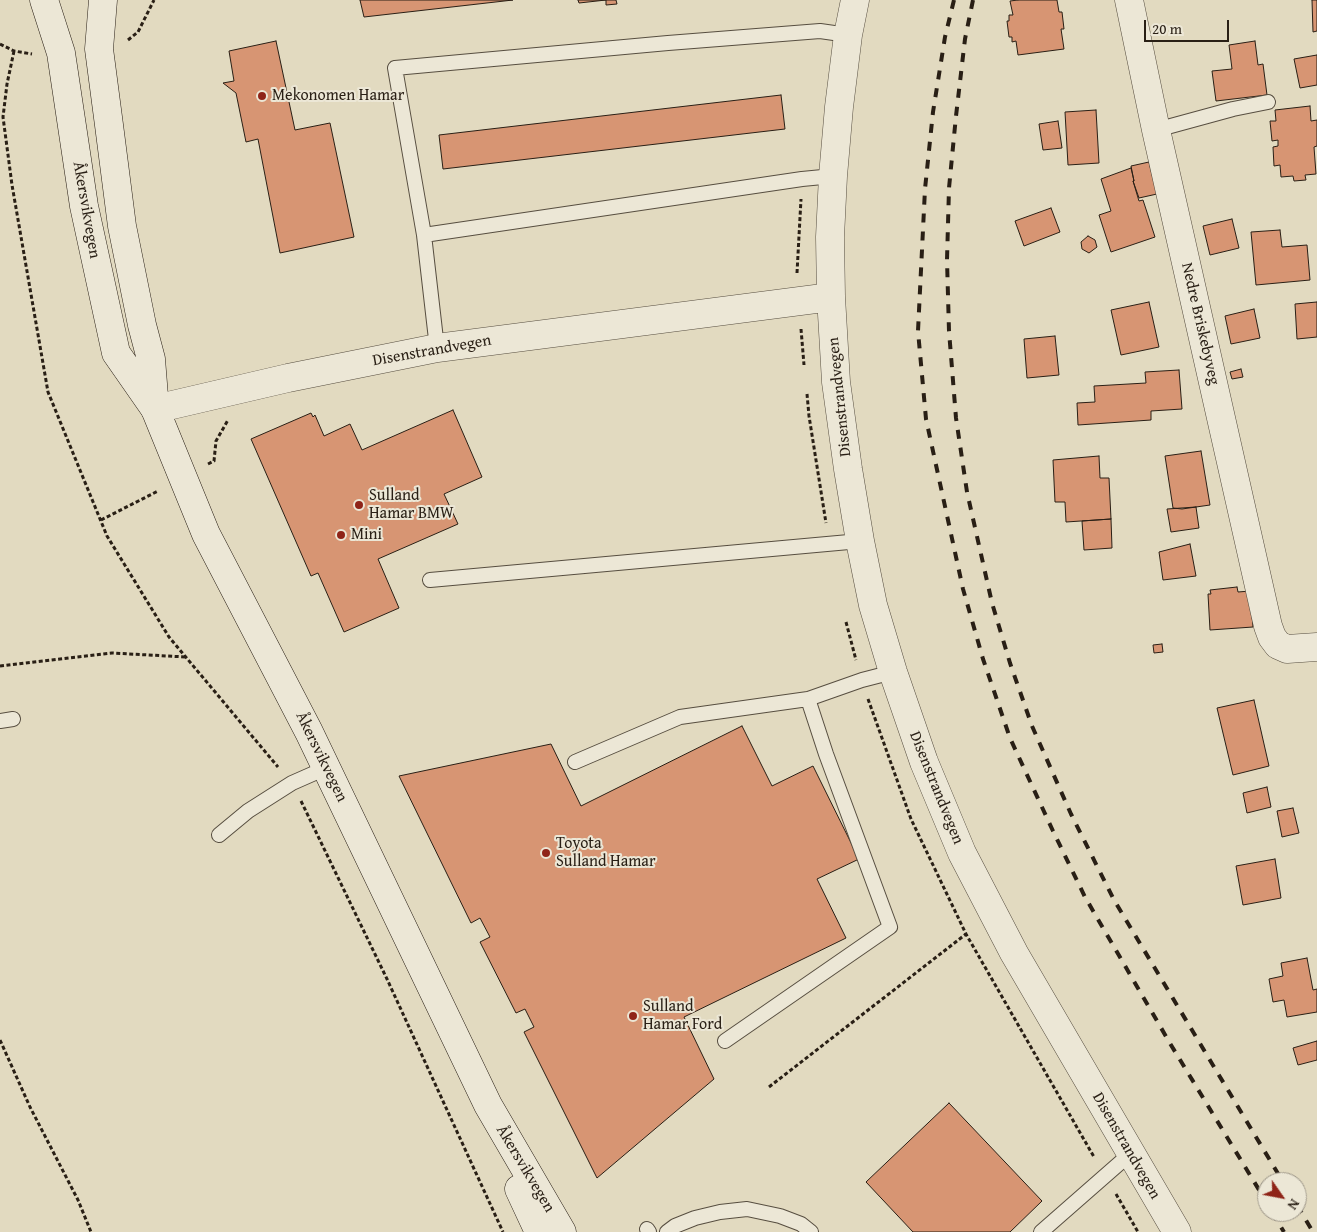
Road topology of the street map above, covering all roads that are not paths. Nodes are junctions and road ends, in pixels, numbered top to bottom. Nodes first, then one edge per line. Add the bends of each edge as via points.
1 (44, 0) edge
2 (103, 0) edge
3 (856, 0) edge
4 (1129, 0) edge
5 (848, 35) junction
6 (1268, 102) dead end
7 (1156, 130) junction
8 (833, 176) junction
9 (424, 235) junction
10 (831, 297) junction
11 (437, 348) junction
12 (155, 408) junction
13 (860, 542) junction
14 (430, 580) dead end
15 (1317, 647) edge
16 (892, 672) junction
17 (808, 699) junction
18 (575, 762) dead end
19 (326, 768) junction
20 (219, 835) dead end
21 (725, 1041) dead end
22 (488, 1106) junction
23 (1130, 1154) junction
24 (539, 1232) edge
25 (562, 1232) edge
26 (667, 1232) edge
27 (811, 1232) edge
28 (1041, 1232) edge
29 (1177, 1232) edge

1 - 12 street, Åkersvikvegen via 64,68 84,206 116,353
2 - 12 street, Åkersvikvegen via 100,49 109,125 122,226 151,359
3 - 5 street, Disenstrandvegen
4 - 7 street, Nedre Briskebyveg
5 - 8 street, Disenstrandvegen
5 - 9 lane via 820,31 394,68
6 - 7 lane
7 - 15 street, Nedre Briskebyveg via 1268,626 1278,645 1287,649
8 - 9 lane
8 - 10 street, Disenstrandvegen
9 - 11 lane
10 - 11 street, Disenstrandvegen
10 - 13 street, Disenstrandvegen via 836,382
11 - 12 street, Disenstrandvegen
12 - 19 street, Åkersvikvegen via 206,534
13 - 14 lane
13 - 16 street, Disenstrandvegen
16 - 17 lane
16 - 23 street, Disenstrandvegen via 924,762 962,853 1014,953
17 - 18 lane via 680,717
17 - 21 lane via 890,926
19 - 20 lane via 292,783 248,811
19 - 22 street, Åkersvikvegen
22 - 24 street, Åkersvikvegen
22 - 25 street, Åkersvikvegen
23 - 28 lane
23 - 29 street, Disenstrandvegen
26 - 27 lane via 695,1218 746,1209 780,1216 801,1224

